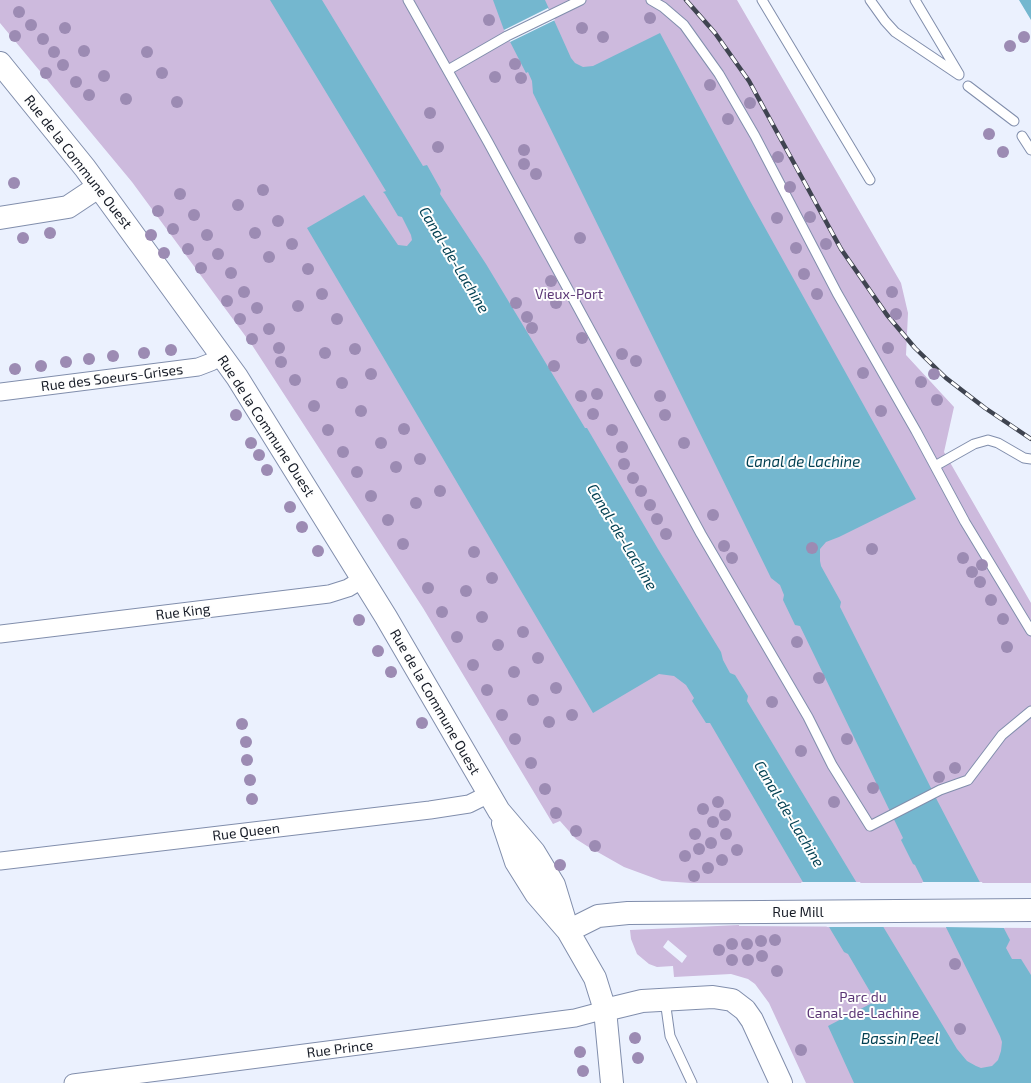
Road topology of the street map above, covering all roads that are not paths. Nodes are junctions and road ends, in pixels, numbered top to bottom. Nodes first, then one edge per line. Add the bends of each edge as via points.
1 (408, 0) edge
2 (581, 0) edge
3 (651, 0) edge
4 (762, 0) edge
5 (870, 0) edge
6 (916, 0) edge
7 (0, 63) edge
8 (448, 70) junction
9 (968, 86) dead end
10 (1014, 122) dead end
11 (1022, 136) dead end
12 (1031, 150) edge
13 (870, 180) dead end
14 (98, 187) junction
15 (0, 218) edge
16 (222, 356) junction
17 (0, 392) edge
18 (1031, 459) edge
19 (935, 466) junction
20 (363, 579) junction
21 (1031, 631) edge
22 (0, 634) edge
23 (1031, 711) edge
24 (494, 802) junction
25 (0, 860) edge
26 (1023, 910) edge
27 (568, 931) junction
28 (665, 1000) junction
29 (605, 1010) junction
30 (73, 1083) edge
31 (612, 1083) edge
32 (692, 1083) edge
33 (781, 1083) edge

1 - 8 lane
2 - 8 lane via 507,36
3 - 19 lane via 684,25 719,74 755,136 837,293
4 - 13 lane
5 - 6 lane via 895,32 959,75
7 - 14 street, Rue de la Commune Ouest
8 - 23 lane via 701,534 808,718 832,765 870,826 940,790 968,780 1002,736
9 - 10 lane
11 - 12 lane
14 - 15 street via 68,207
14 - 16 street, Rue de la Commune Ouest
16 - 17 street, Rue des Soeurs-Grises via 198,367
16 - 20 street, Rue de la Commune Ouest
18 - 19 lane via 988,440 974,444
19 - 21 lane
20 - 22 street, Rue King via 348,588 329,594
20 - 24 street, Rue de la Commune Ouest
24 - 25 street, Rue Queen
24 - 27 street, Rue de la Commune Ouest via 534,852 554,885
26 - 27 street, Rue Mill via 606,914
27 - 29 street, Rue de la Commune Ouest via 595,978
28 - 29 street via 642,1001
28 - 32 lane via 670,1036
28 - 33 street via 713,997 728,998 737,1003 752,1020
29 - 30 street, Rue Prince via 574,1018
29 - 31 street, Rue de la Commune Ouest

